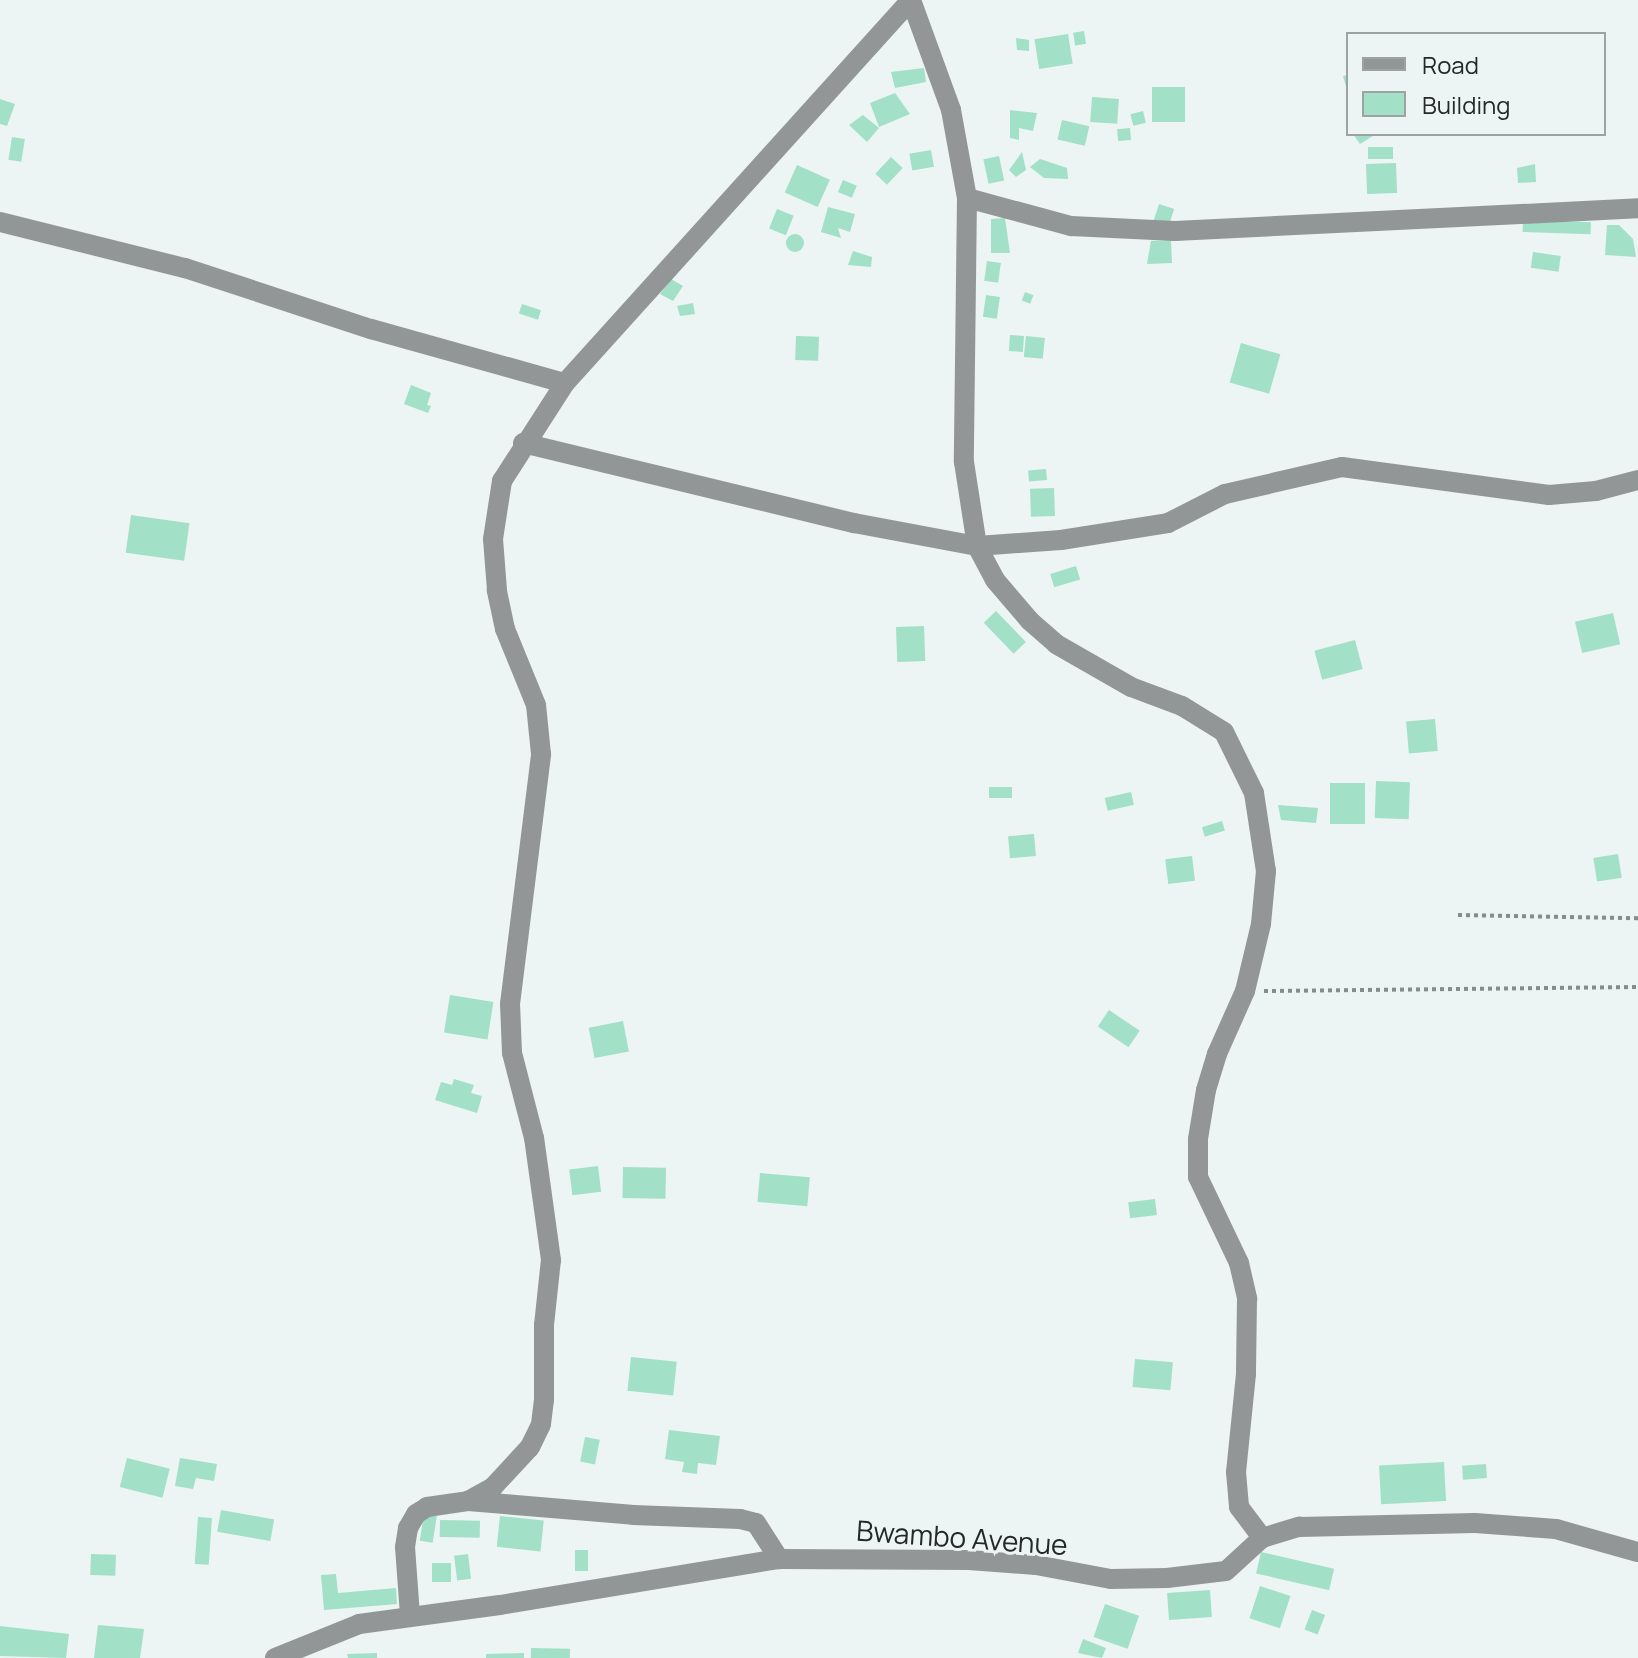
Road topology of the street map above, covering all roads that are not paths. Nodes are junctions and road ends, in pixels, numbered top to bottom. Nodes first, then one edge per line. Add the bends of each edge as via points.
1 (911, 0) edge
2 (967, 198) junction
3 (1638, 208) edge
4 (0, 222) edge
5 (565, 383) junction
6 (523, 443) junction
7 (1638, 480) edge
8 (977, 546) junction
9 (468, 1501) junction
10 (1262, 1538) junction
11 (1638, 1552) edge
12 (779, 1559) junction
13 (410, 1615) junction
14 (275, 1658) edge

1 - 2 street via 951,110
1 - 5 street
2 - 3 street via 1071,226 1175,231
2 - 8 street via 964,462
4 - 5 street via 185,268 371,329
5 - 6 street
6 - 8 street via 854,523
6 - 9 street via 502,481 493,539 500,610 530,687 540,735 539,789 513,963 510,1022 512,1053 534,1138 552,1276 544,1325 541,1424 512,1471
7 - 8 street via 1549,495 1342,467 1225,494 1168,523 1061,540
8 - 10 street via 995,580 1056,644 1224,732 1254,793 1266,871 1261,924 1245,991 1206,1090 1198,1177 1239,1263 1247,1299 1236,1472 1239,1507
9 - 12 street via 740,1519 756,1523
9 - 13 street via 427,1507 408,1528 404,1571
10 - 11 street, Bwambo Avenue via 1299,1527 1520,1524
10 - 12 street, Bwambo Avenue via 1226,1571 1167,1578 1111,1579 969,1560
12 - 13 street, Bwambo Avenue
13 - 14 street, Bwambo Avenue via 359,1624

